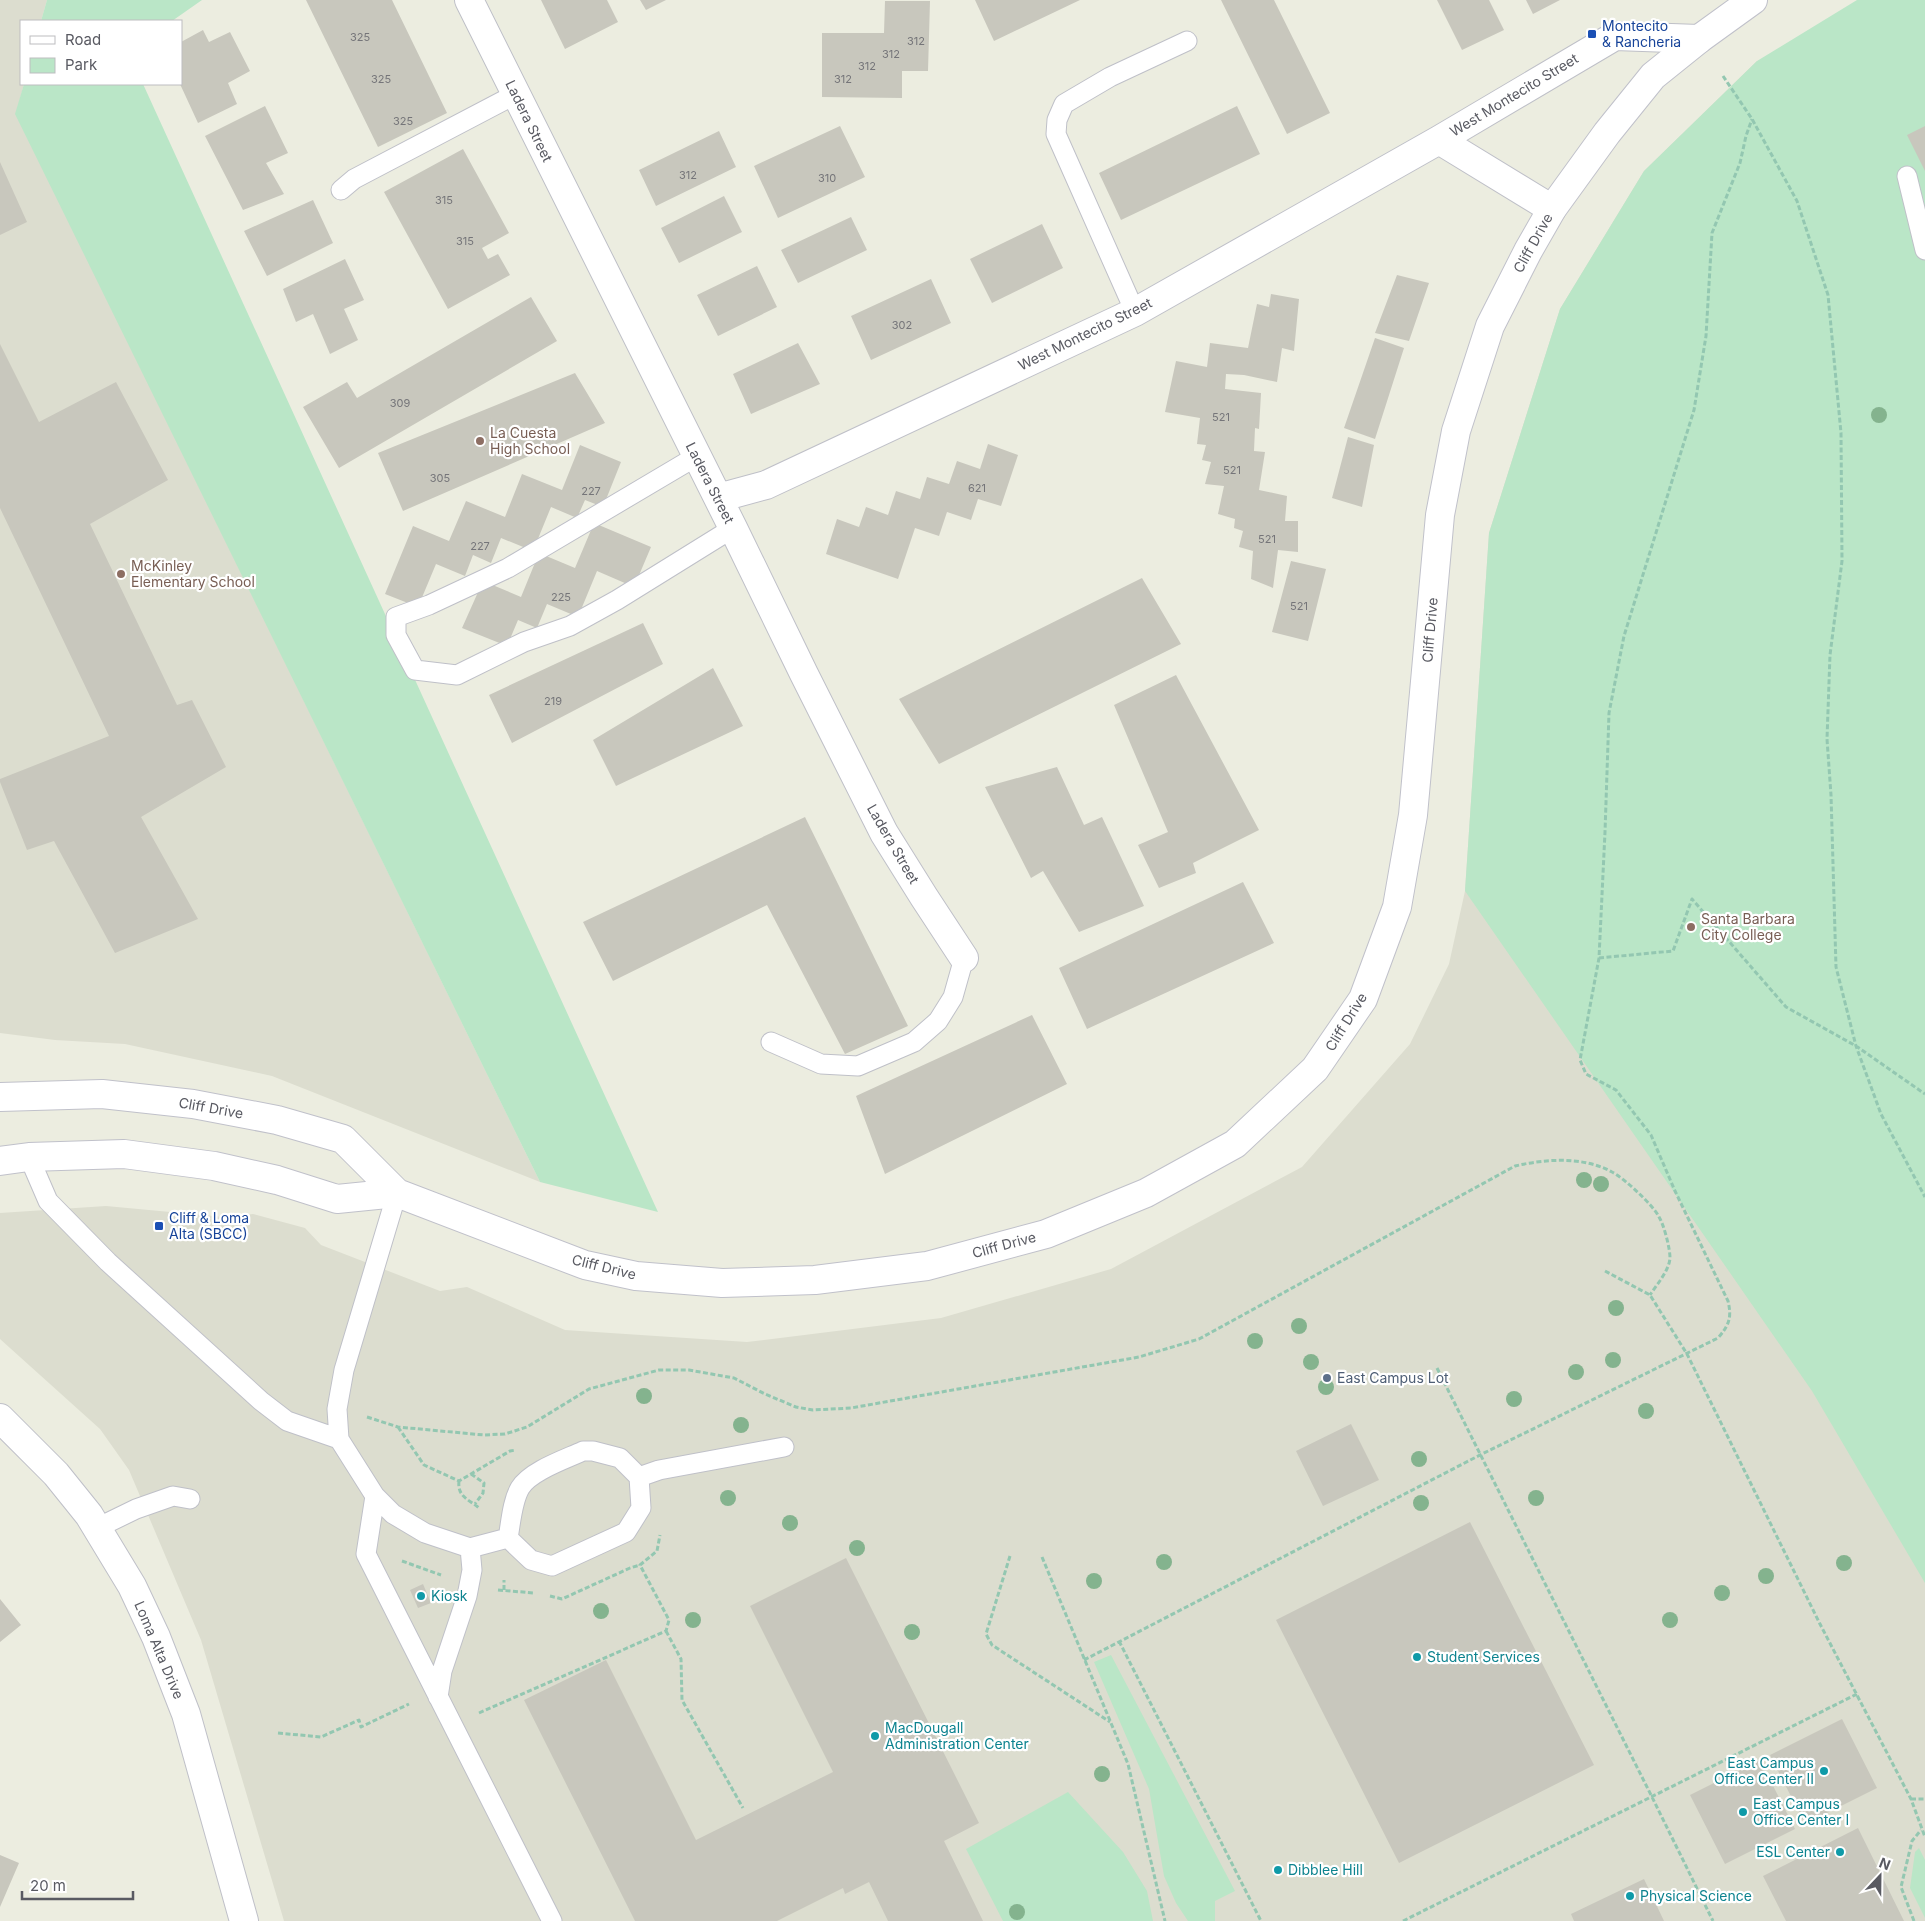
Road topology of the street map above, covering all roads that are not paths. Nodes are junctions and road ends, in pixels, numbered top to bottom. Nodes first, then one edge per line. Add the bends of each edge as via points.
1 (469, 0) edge
2 (1753, 0) edge
3 (1699, 39) junction
4 (1187, 41) dead end
5 (516, 94) junction
6 (1439, 140) junction
7 (1907, 176) dead end
8 (341, 190) dead end
9 (1552, 209) junction
10 (1925, 250) edge
11 (1135, 312) junction
12 (697, 456) junction
13 (718, 498) junction
14 (733, 528) junction
15 (964, 958) joint
16 (771, 1042) dead end
17 (0, 1097) edge
18 (30, 1157) junction
19 (0, 1161) edge
20 (397, 1192) junction
21 (0, 1418) edge
22 (339, 1439) junction
23 (784, 1447) dead end
24 (639, 1477) junction
25 (375, 1496) junction
26 (190, 1499) dead end
27 (97, 1528) junction
28 (508, 1538) junction
29 (470, 1548) junction
30 (438, 1697) junction
31 (244, 1921) edge
32 (552, 1921) edge

1 - 5 main road, Ladera Street
2 - 3 main road
3 - 6 main road, West Montecito Street via 1615,36
3 - 9 main road, Cliff Drive via 1653,76
4 - 11 lane via 1110,77 1064,104 1057,120 1056,134
5 - 8 lane via 354,179
5 - 12 main road, Ladera Street
6 - 9 main road, West Montecito Street
6 - 11 main road, West Montecito Street
7 - 10 lane
9 - 20 main road, Cliff Drive via 1490,326 1456,431 1440,515 1413,815 1398,907 1363,999 1315,1070 1235,1144 1146,1193 1046,1234 927,1266 815,1280 722,1284 636,1276 585,1265
11 - 13 main road, West Montecito Street via 766,485
12 - 13 main road, Ladera Street
12 - 14 lane via 508,568 396,617 396,635 414,670 458,675 524,642 570,626
13 - 14 main road, Ladera Street
14 - 15 main road, Ladera Street via 884,833
15 - 16 lane via 953,997 938,1021 914,1042 866,1063 858,1066 821,1064
17 - 20 main road, Cliff Drive via 102,1094 193,1104 277,1120 343,1139
18 - 19 main road, Cliff Drive
18 - 20 main road, Cliff Drive via 124,1154 214,1166 277,1180 336,1200
18 - 22 lane via 48,1200 108,1262 231,1375 287,1421
20 - 22 lane via 344,1370 337,1410
21 - 27 main road, Loma Alta Drive via 56,1474
22 - 25 lane
23 - 24 lane via 658,1470
24 - 28 lane via 620,1458 583,1451 530,1476 520,1488 515,1502
24 - 28 lane via 640,1508 626,1532 552,1566 531,1560
25 - 29 lane via 393,1514 425,1533
25 - 30 lane via 366,1554
26 - 27 lane via 173,1496
27 - 31 main road, Loma Alta Drive via 132,1586 156,1636 186,1714
28 - 29 lane
29 - 30 lane via 472,1570 467,1596 442,1670
30 - 32 lane

